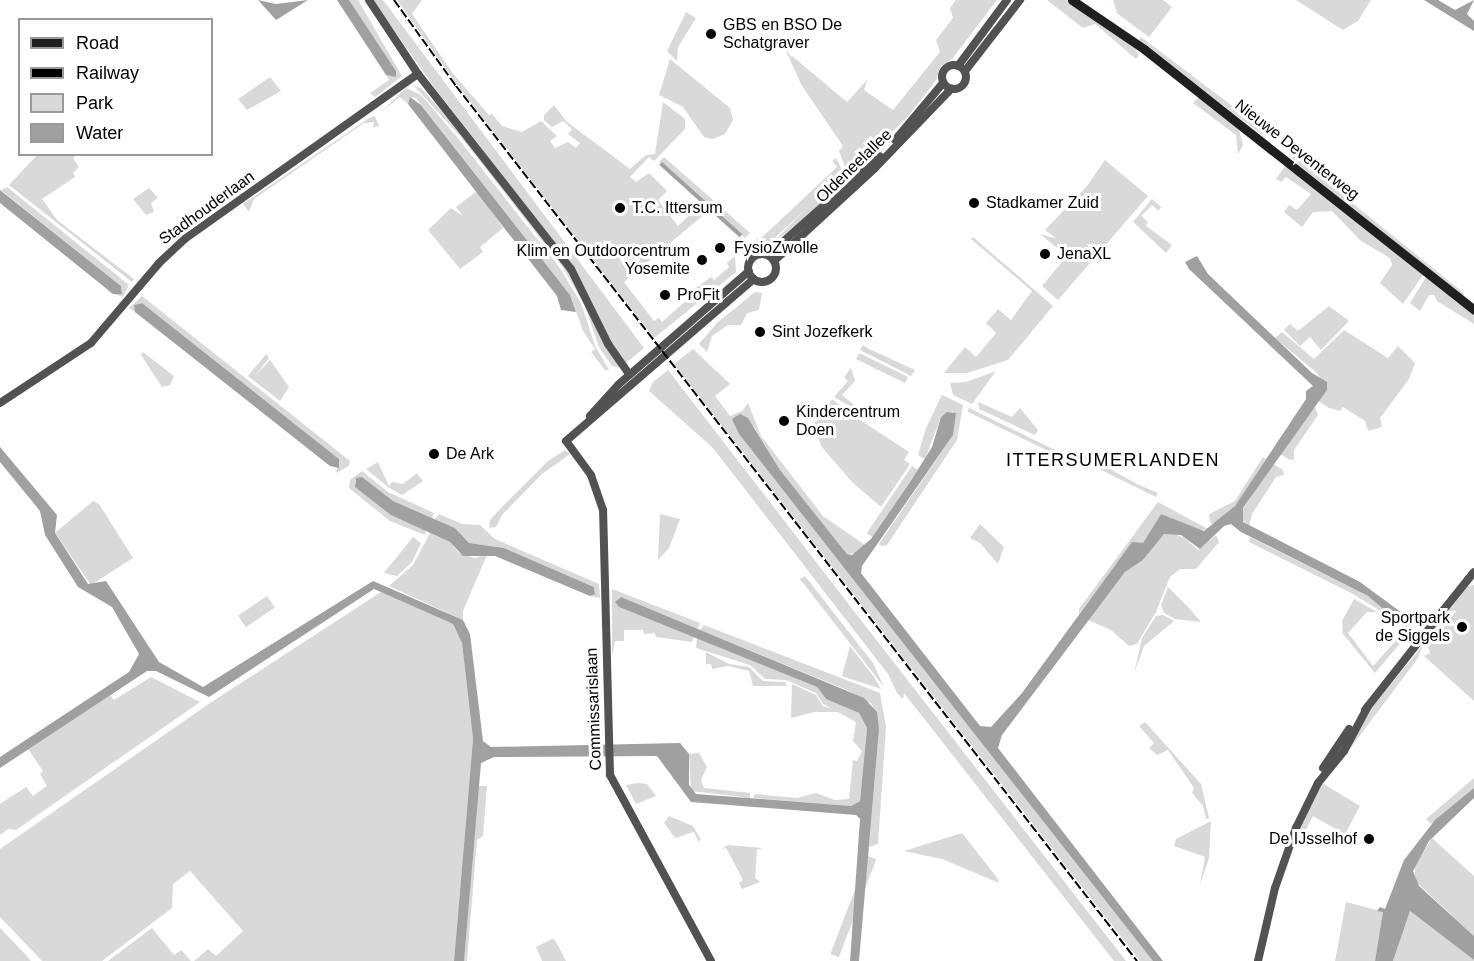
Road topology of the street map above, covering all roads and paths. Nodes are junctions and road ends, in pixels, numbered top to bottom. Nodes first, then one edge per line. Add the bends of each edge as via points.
1 (369, 0) edge
2 (1007, 0) edge
3 (1020, 0) edge
4 (1072, 0) edge
5 (1083, 0) edge
6 (1126, 36) junction
7 (961, 69) junction
8 (418, 74) junction
9 (947, 86) junction
10 (771, 258) junction
11 (752, 275) junction
12 (1474, 310) edge
13 (629, 374) junction
14 (0, 403) edge
15 (586, 422) junction
16 (1473, 575) edge
17 (711, 961) edge
18 (1258, 961) edge

1 - 8 street
2 - 7 street
3 - 7 street
4 - 6 main road, Nieuwe Deventerweg
5 - 6 main road, Nieuwe Deventerweg
6 - 12 main road, Nieuwe Deventerweg
7 - 9 street via 946,68
7 - 9 street via 963,86
8 - 13 street via 571,269 608,344
8 - 14 street, Stadhouderlaan via 186,238 159,262 91,342
9 - 10 street, Oldeneelallee via 874,168
10 - 11 street via 752,258
10 - 11 street via 772,277
11 - 13 street
11 - 15 street
13 - 15 street
15 - 17 street, Commissarislaan via 566,441 591,475 603,510 607,758 615,785
16 - 18 street via 1403,658 1368,706 1344,752 1318,783 1282,867

